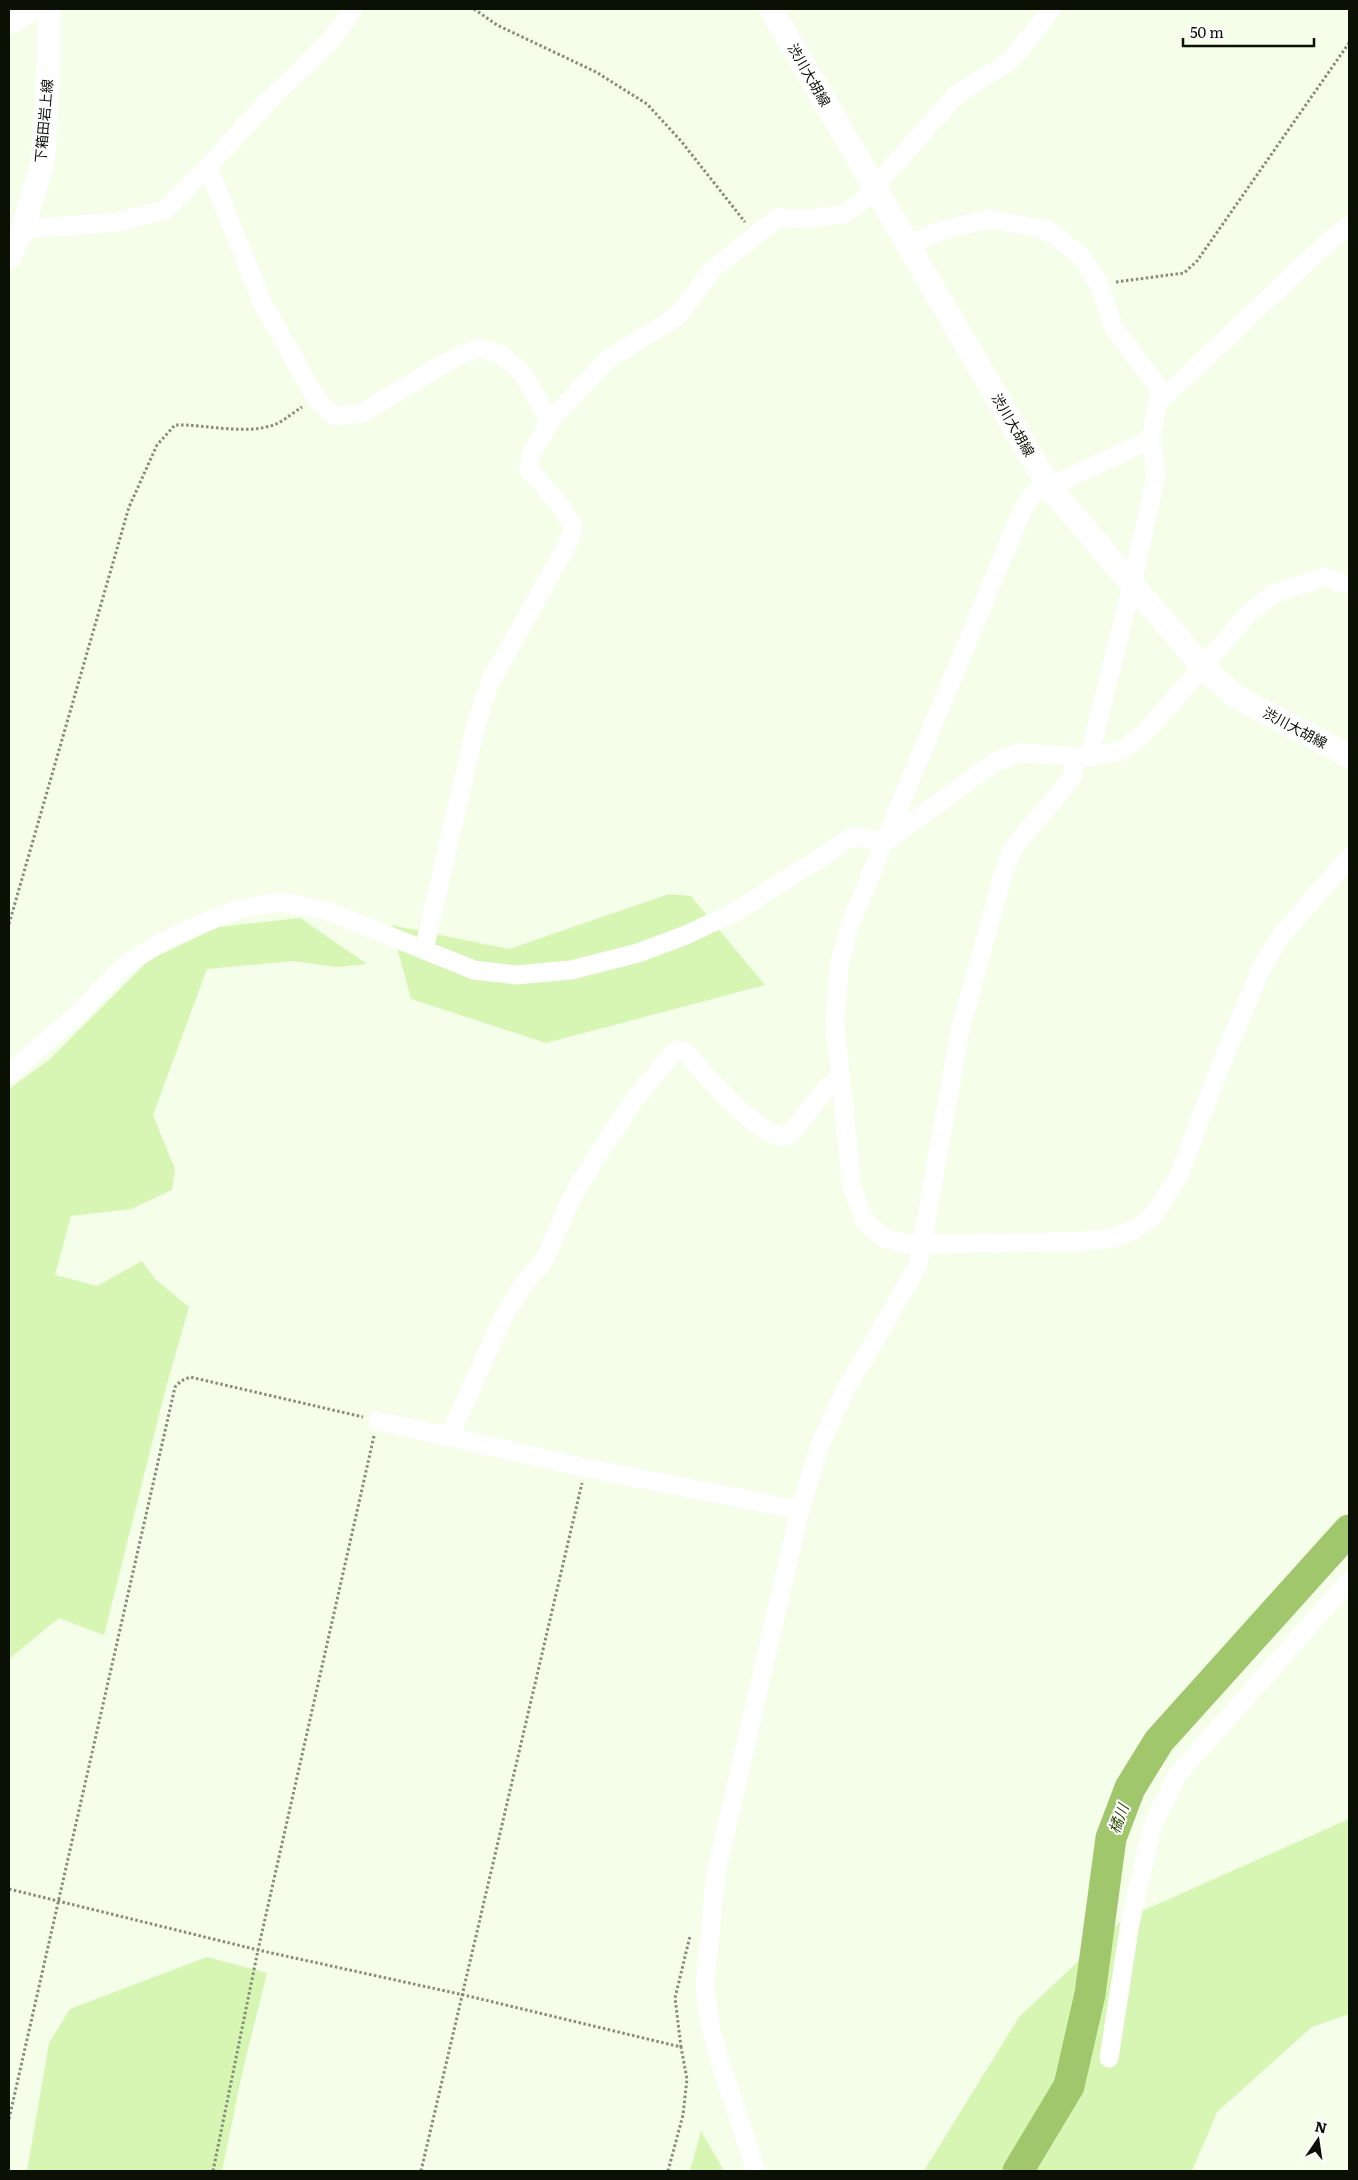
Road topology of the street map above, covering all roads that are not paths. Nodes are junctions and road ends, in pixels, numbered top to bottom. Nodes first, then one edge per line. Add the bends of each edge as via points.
1 (36, 9) edge
2 (49, 9) edge
3 (354, 9) edge
4 (771, 9) edge
5 (1052, 9) edge
6 (9, 25) edge
7 (208, 167) junction
8 (874, 188) junction
9 (1349, 225) edge
10 (23, 229) junction
11 (908, 245) junction
12 (9, 257) edge
13 (1165, 396) junction
14 (550, 421) junction
15 (1151, 438) junction
16 (1049, 487) junction
17 (1132, 585) junction
18 (1349, 585) edge
19 (1203, 667) junction
20 (1349, 756) edge
21 (1083, 757) junction
22 (885, 842) junction
23 (1349, 858) edge
24 (424, 950) junction
25 (9, 1074) edge
26 (841, 1076) junction
27 (924, 1244) junction
28 (378, 1420) road end
29 (449, 1437) junction
30 (800, 1510) junction
31 (1349, 1581) edge
32 (1109, 2058) dead end
33 (756, 2171) edge

1 - 6 street
2 - 10 main road, 下箱田岩上線 via 43,161
3 - 7 street via 328,42
4 - 8 main road, 渋川大胡線
5 - 8 street via 1011,60 956,95
7 - 10 street via 164,210 119,222
7 - 14 street via 263,304 316,398 334,416 362,413 452,359 479,348 502,356 522,373
8 - 11 main road, 渋川大胡線
8 - 14 street via 844,214 811,219 777,218 712,270 678,316 608,358
9 - 13 street
10 - 12 main road, 下箱田岩上線
11 - 13 street via 943,230 989,219 1048,230 1082,256 1099,284 1114,328
11 - 16 main road, 渋川大胡線
13 - 15 street via 1158,398
14 - 24 street via 531,455 529,470 573,525 570,540 491,680 477,721
15 - 16 street
15 - 17 street via 1156,475
16 - 17 main road, 渋川大胡線
16 - 22 street via 1032,495 1021,514
17 - 19 main road, 渋川大胡線
17 - 21 street
18 - 19 street via 1324,577 1274,594 1247,615
19 - 20 main road, 渋川大胡線 via 1235,696
19 - 21 street via 1145,733 1121,751
21 - 22 street via 1018,753 995,762
21 - 27 street via 1072,777 1013,849 1003,874 960,1031
22 - 24 street via 854,836 735,912 638,953 570,970 516,975 474,970
22 - 26 street via 850,925 839,966 835,1026
23 - 27 street via 1280,937 1261,969 1178,1178 1153,1216 1136,1229 1112,1238 1077,1242
24 - 25 street via 326,910 280,902 239,909 153,947 123,967 81,1011
26 - 27 street via 852,1188 865,1220 881,1236 903,1244
26 - 29 street via 825,1090 790,1134 780,1137 766,1131 736,1106 684,1052 678,1050 673,1053 637,1096 586,1173 545,1259 504,1316
27 - 30 street via 918,1266 844,1391 821,1442
28 - 29 street
29 - 30 street
30 - 33 street via 716,1873 705,1986 710,2025 721,2065
31 - 32 street via 1220,1724 1178,1774 1169,1791 1153,1824 1130,1923

